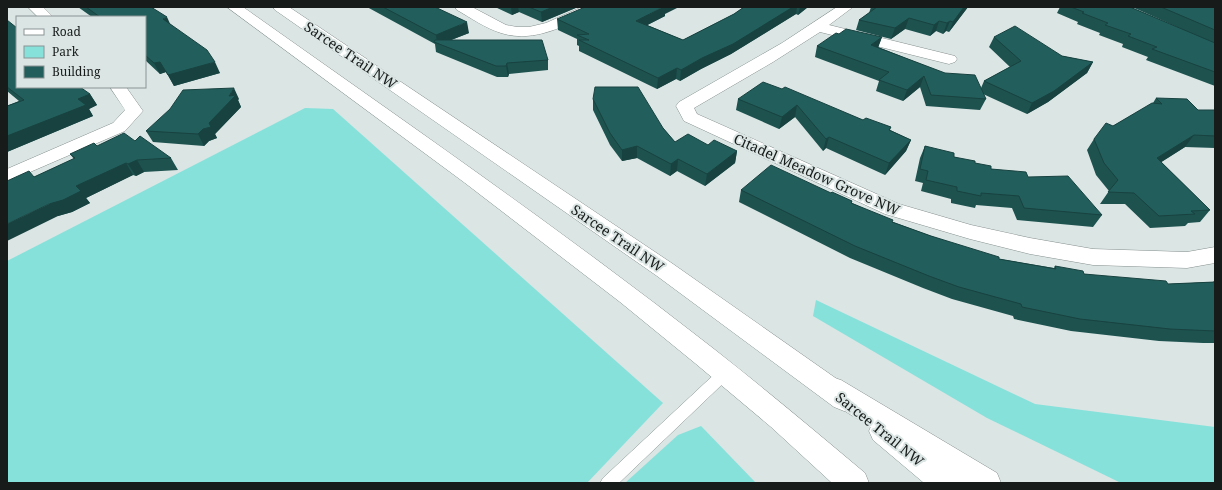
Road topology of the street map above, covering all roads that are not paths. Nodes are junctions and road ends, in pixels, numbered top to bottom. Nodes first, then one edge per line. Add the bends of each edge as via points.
1 (35, 7) edge
2 (234, 7) edge
3 (280, 7) edge
4 (462, 7) edge
5 (593, 7) edge
6 (846, 7) edge
7 (45, 16) edge
8 (819, 27) junction
9 (949, 59) dead end
10 (119, 88) edge
11 (7, 176) edge
12 (1215, 255) edge
13 (726, 372) junction
14 (831, 388) junction
15 (608, 483) edge
16 (854, 483) edge
17 (947, 483) edge
18 (986, 483) edge

1 - 7 main road
2 - 13 main road, Sarcee Trail NW via 621,288
3 - 14 main road, Sarcee Trail NW via 665,270
4 - 5 main road via 504,29 522,33 544,29
6 - 8 main road, Citadel Meadow Grove NW
8 - 9 main road
8 - 12 main road, Citadel Meadow Grove NW via 685,106 690,117 892,209 970,232 1093,257 1187,260
10 - 11 main road via 134,111 119,127
13 - 15 lane
13 - 16 main road, Sarcee Trail NW
14 - 17 main road, Sarcee Trail NW
14 - 18 main road

